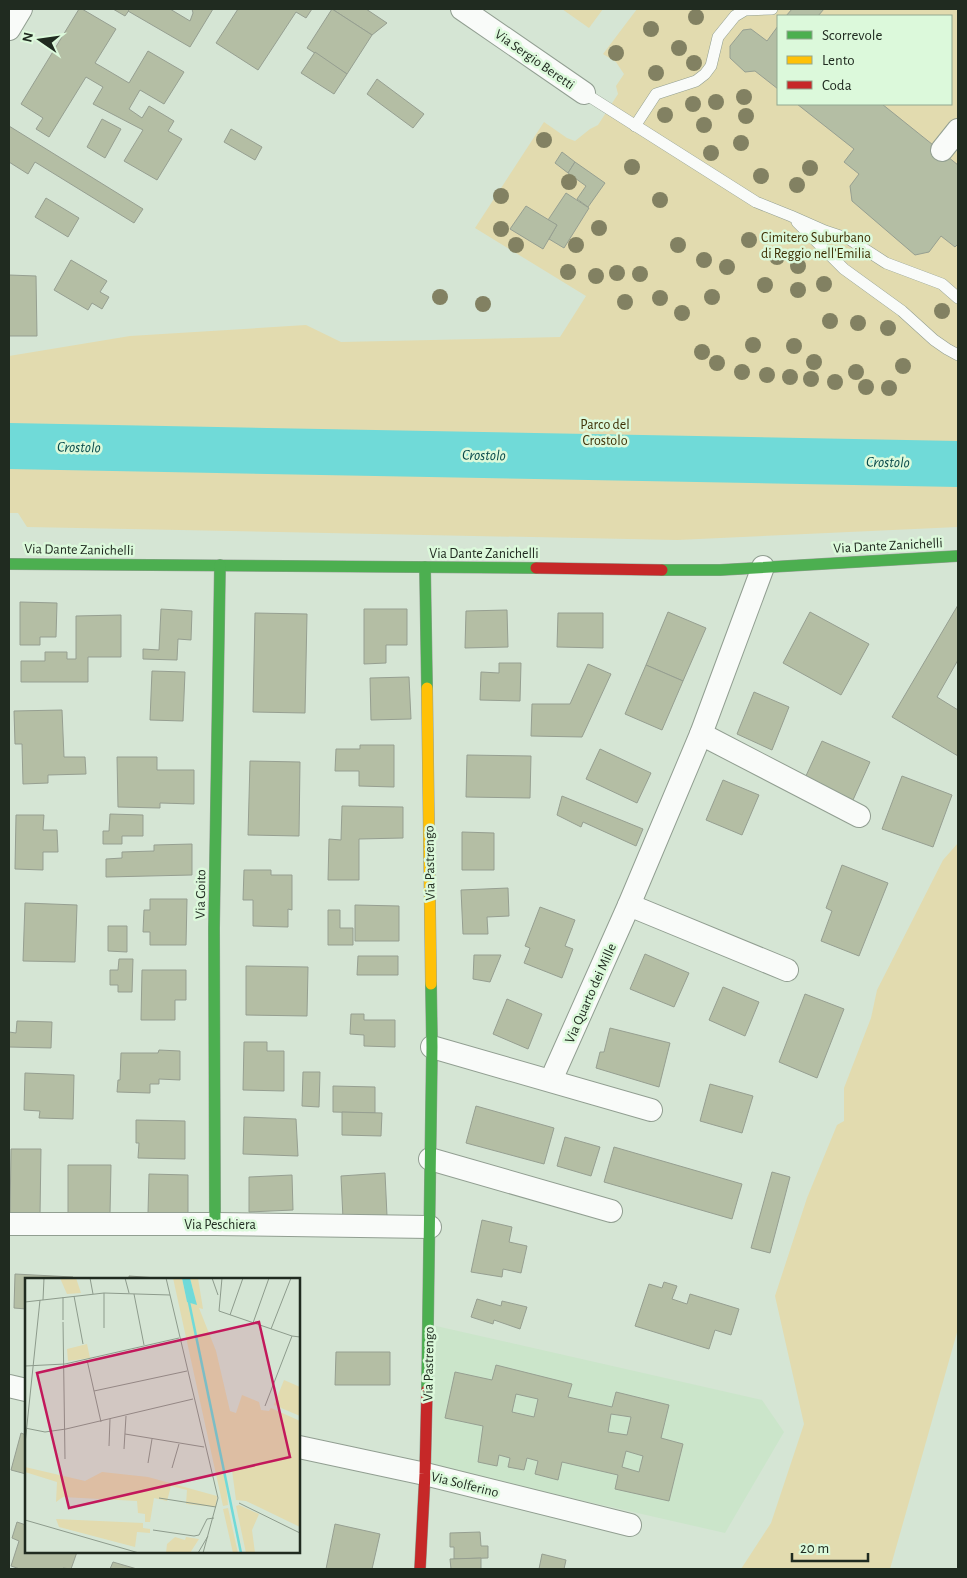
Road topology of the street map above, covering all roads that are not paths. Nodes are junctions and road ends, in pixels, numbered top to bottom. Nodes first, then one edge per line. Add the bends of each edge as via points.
1 (21, 9) edge
2 (462, 9) edge
3 (772, 9) edge
4 (9, 29) edge
5 (584, 93) joint
6 (635, 126) junction
7 (958, 130) edge
8 (942, 150) dead end
9 (791, 216) junction
10 (958, 298) edge
11 (958, 355) edge
12 (958, 556) edge
13 (9, 564) edge
14 (220, 566) junction
15 (425, 567) junction
16 (763, 567) junction
17 (701, 734) junction
18 (859, 816) dead end
19 (629, 905) junction
20 (787, 970) dead end
21 (432, 1047) junction
22 (551, 1080) junction
23 (651, 1110) dead end
24 (430, 1159) junction
25 (611, 1211) dead end
26 (9, 1224) edge
27 (215, 1224) junction
28 (430, 1227) junction
29 (9, 1386) edge
30 (25, 1390) edge
31 (300, 1447) edge
32 (425, 1474) junction
33 (630, 1525) dead end
34 (420, 1569) edge

1 - 4 street
2 - 5 street, Via Sergio Beretti
3 - 6 lane via 745,10 736,16 718,37 711,66 705,74 696,81 656,94
5 - 6 lane, Via Sergio Beretti
6 - 9 lane, Via Sergio Beretti via 756,202
7 - 8 street
9 - 10 lane, Via Sergio Beretti via 849,239 886,263 942,284
9 - 11 lane via 844,269
12 - 16 street, Via Dante Zanichelli
13 - 14 street, Via Dante Zanichelli
14 - 15 street, Via Dante Zanichelli
14 - 27 street, Via Goito via 214,928
15 - 16 street, Via Dante Zanichelli via 720,570
15 - 21 street, Via Pastrengo
16 - 17 street, Via Quarto dei Mille
17 - 18 street
17 - 19 street, Via Quarto dei Mille
19 - 20 street
19 - 22 street, Via Quarto dei Mille
21 - 22 street
21 - 24 street, Via Pastrengo
22 - 23 street
24 - 25 street
24 - 28 street, Via Pastrengo
26 - 27 street, Via Peschiera
27 - 28 street, Via Peschiera
28 - 32 street, Via Pastrengo
29 - 30 street
31 - 32 street, Via Solferino
32 - 33 street, Via Solferino
32 - 34 street, Via Pastrengo

